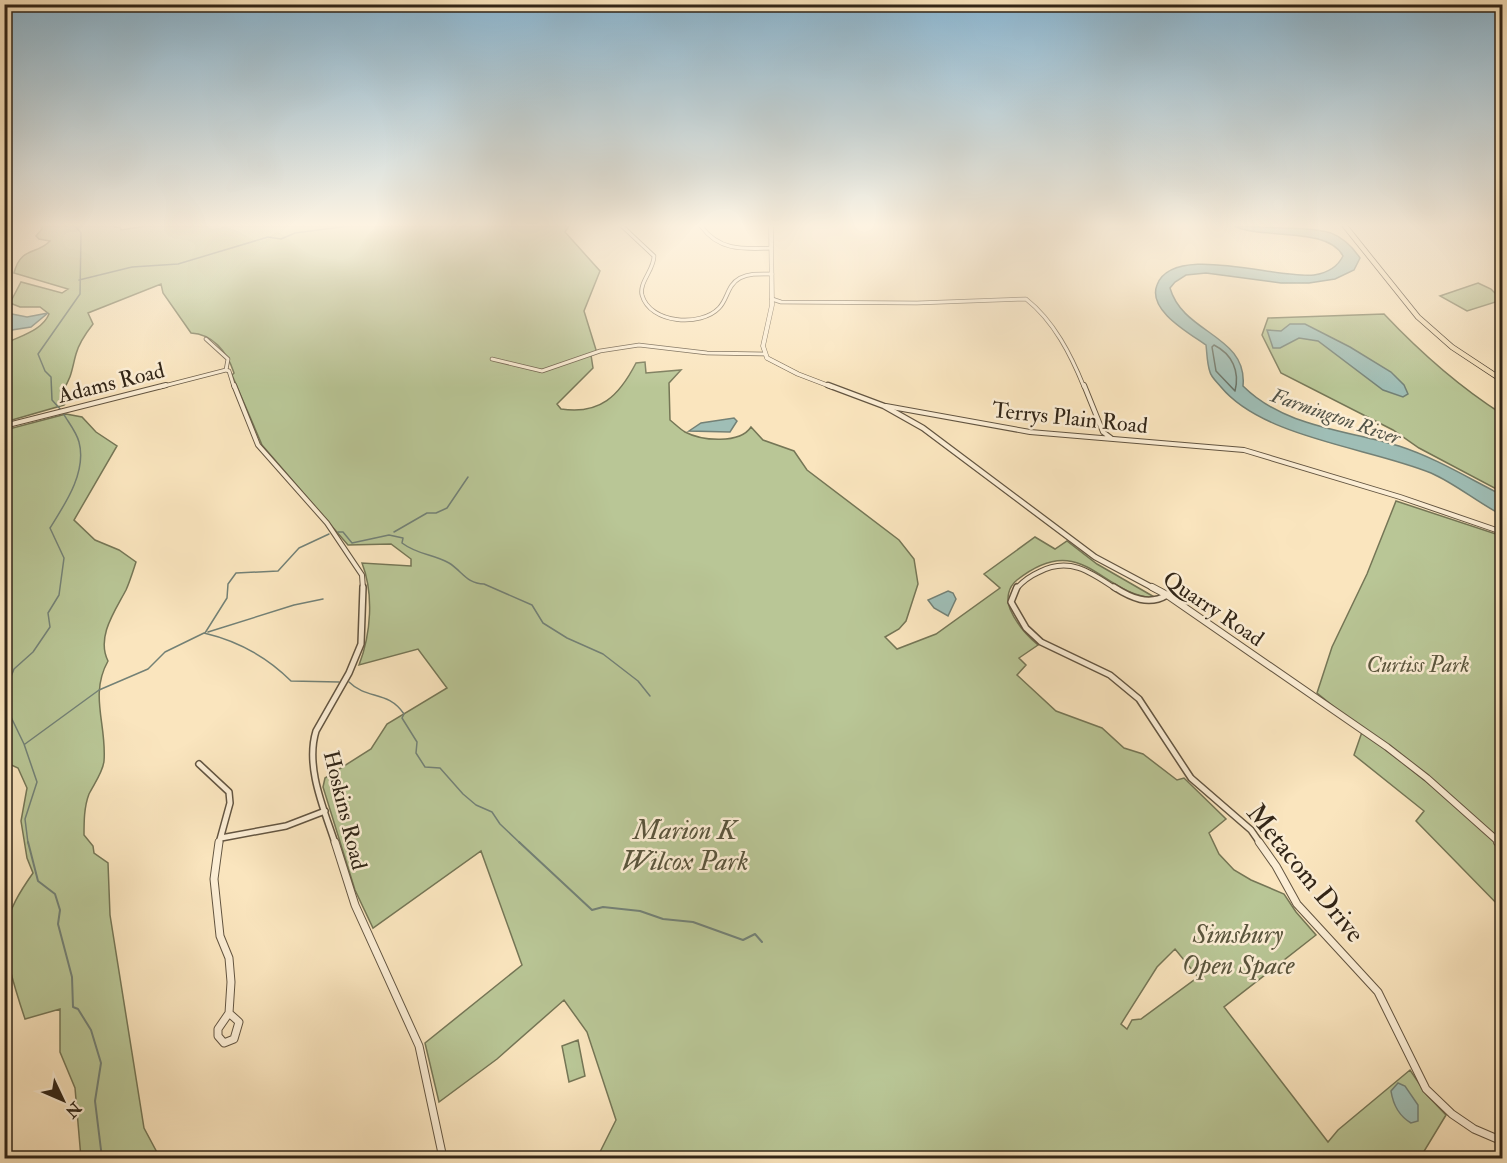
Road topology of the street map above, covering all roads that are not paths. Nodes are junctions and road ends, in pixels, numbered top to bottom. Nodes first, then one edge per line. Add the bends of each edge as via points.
1 (645, 280) edge
2 (737, 280) edge
3 (772, 280) edge
4 (1390, 280) edge
5 (772, 299) junction
6 (781, 302) junction
7 (772, 305) junction
8 (206, 339) dead end
9 (764, 354) junction
10 (492, 359) dead end
11 (226, 370) junction
12 (1503, 380) edge
13 (900, 411) junction
14 (4, 426) edge
15 (1103, 432) junction
16 (1101, 438) junction
17 (1112, 439) junction
18 (1503, 532) edge
19 (1167, 595) junction
20 (199, 764) dead end
21 (325, 811) junction
22 (220, 838) junction
23 (1503, 845) edge
24 (229, 1013) junction
25 (1503, 1141) edge
26 (443, 1158) edge

1 - 2 street via 642,294 650,308 662,316 691,319 720,307
3 - 5 street
4 - 12 highway via 1426,325
5 - 6 street
5 - 7 street
6 - 7 street
6 - 15 street via 1026,299 1071,354
7 - 9 street
8 - 11 street, Hoskins Road via 228,359
9 - 10 street via 707,353 639,345 600,351 542,371
9 - 13 street, Quarry Road via 787,370
11 - 14 street, Adams Road
11 - 21 street, Hoskins Road via 261,449 327,523 362,575 361,644 313,741 313,764
13 - 16 street, Terrys Plain Road via 1030,432
13 - 19 street, Quarry Road via 1095,557
15 - 16 street
15 - 17 street
16 - 17 street, Terrys Plain Road
17 - 18 street, Terrys Plain Road via 1245,450
19 - 23 street, Quarry Road via 1387,747
19 - 25 street, Metacom Drive via 1158,601 1141,600 1081,567 1059,563 1045,566 1022,582 1011,602 1026,628 1041,642 1110,675 1138,699 1191,778 1251,830 1297,904 1378,992 1426,1089 1474,1129
20 - 22 street via 229,792 230,804
21 - 22 street via 286,826
21 - 26 street, Hoskins Road via 355,905 419,1046
22 - 24 street via 214,879 220,936 229,958
24 - 24 street via 239,1026 234,1038 224,1043 218,1029

